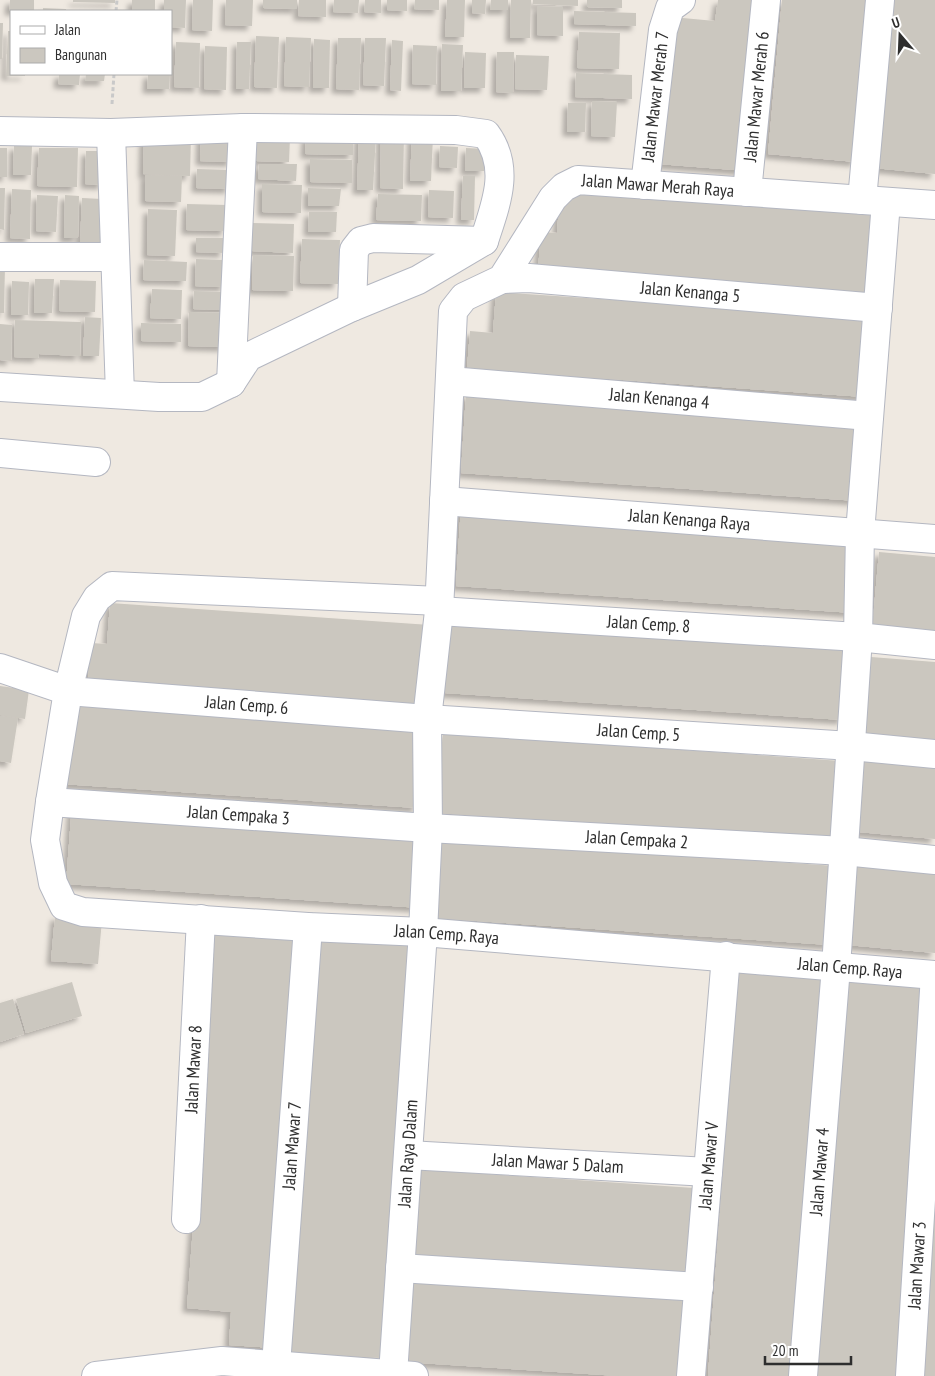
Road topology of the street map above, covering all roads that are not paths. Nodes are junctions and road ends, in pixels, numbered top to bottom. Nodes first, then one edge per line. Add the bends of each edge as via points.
1 (766, 0) edge
2 (880, 0) edge
3 (675, 4) edge
4 (243, 128) junction
5 (0, 131) edge
6 (111, 132) junction
7 (645, 185) junction
8 (747, 192) junction
9 (874, 201) junction
10 (935, 206) edge
11 (484, 241) junction
12 (0, 257) edge
13 (114, 257) junction
14 (502, 279) junction
15 (352, 307) junction
16 (878, 308) junction
17 (450, 381) junction
18 (231, 383) junction
19 (0, 387) edge
20 (120, 394) junction
21 (869, 416) junction
22 (0, 453) edge
23 (96, 462) dead end
24 (444, 501) junction
25 (860, 533) junction
26 (935, 539) edge
27 (439, 606) junction
28 (858, 637) junction
29 (935, 645) edge
30 (0, 668) edge
31 (68, 691) junction
32 (427, 719) junction
33 (851, 746) junction
34 (935, 754) edge
35 (50, 802) junction
36 (428, 828) junction
37 (844, 850) junction
38 (935, 860) edge
39 (201, 919) junction
40 (308, 927) junction
41 (423, 932) junction
42 (726, 956) junction
43 (836, 967) junction
44 (935, 975) edge
45 (408, 1155) junction
46 (708, 1172) junction
47 (186, 1219) dead end
48 (400, 1268) junction
49 (699, 1288) junction
50 (276, 1365) junction
51 (385, 1375) edge
52 (96, 1376) edge
53 (691, 1376) edge
54 (803, 1376) edge
55 (910, 1376) edge

1 - 8 street, Jalan Mawar Merah 6
2 - 9 street, Jalan Mawar 4
3 - 7 street, Jalan Mawar Merah 7 via 664,30
4 - 6 street
4 - 11 street via 456,130 486,134 496,147 501,167
4 - 18 street
5 - 6 street
6 - 13 street
7 - 8 street, Jalan Mawar Merah Raya
7 - 14 street, Jalan Mawar Merah Raya via 578,180 564,187 553,198
8 - 9 street, Jalan Mawar Merah Raya
9 - 10 street, Jalan Mawar Merah Raya
9 - 16 street, Jalan Mawar 4
11 - 15 street via 418,280
11 - 15 street via 373,238 361,242 354,250
12 - 13 street
13 - 20 street
14 - 16 street, Jalan Kenanga 5 via 529,278
14 - 17 street via 464,297 453,311
15 - 18 street via 248,357
16 - 21 street, Jalan Mawar 4
17 - 21 street, Jalan Kenanga 4
17 - 24 street, Jalan Raya Dalam
18 - 20 street via 202,397
19 - 20 street
21 - 25 street, Jalan Mawar 4
22 - 23 street
24 - 25 street, Jalan Kenanga Raya
24 - 27 street, Jalan Raya Dalam
25 - 26 street, Jalan Kenanga Raya
25 - 28 street, Jalan Mawar 4
27 - 28 street, Jalan Cemp. 8
27 - 31 street, Jalan Cemp. 8 via 112,586 97,598 86,616
27 - 32 street, Jalan Raya Dalam
28 - 29 street, Jalan Cemp. 8
28 - 33 street, Jalan Mawar 4
30 - 31 street, Jalan Cemp. 6
31 - 32 street, Jalan Cemp. 6
31 - 35 street, Jalan Cemp. Raya
32 - 33 street, Jalan Cemp. 5
32 - 36 street, Jalan Raya Dalam
33 - 34 street, Jalan Cemp. 5
33 - 37 street, Jalan Mawar 4
35 - 36 street, Jalan Cempaka 3
35 - 39 street, Jalan Cemp. Raya via 45,840 53,882 64,906 83,912
36 - 37 street, Jalan Cempaka 2
36 - 41 street, Jalan Raya Dalam
37 - 38 street, Jalan Cempaka 2
37 - 43 street, Jalan Mawar 4
39 - 40 street, Jalan Cemp. Raya
39 - 47 street, Jalan Mawar 8
40 - 41 street, Jalan Cemp. Raya
40 - 50 street, Jalan Mawar 7
41 - 42 street, Jalan Cemp. Raya
41 - 45 street, Jalan Raya Dalam
42 - 43 street, Jalan Cemp. Raya
42 - 46 street, Jalan Mawar V
43 - 44 street, Jalan Cemp. Raya
43 - 54 street, Jalan Mawar 4
44 - 55 street, Jalan Mawar 3
45 - 46 street, Jalan Mawar 5 Dalam
45 - 48 street, Jalan Raya Dalam
46 - 49 street, Jalan Mawar V
48 - 49 street
48 - 51 street, Jalan Raya Dalam
49 - 53 street, Jalan Mawar V
50 - 51 street
50 - 52 street via 222,1361

